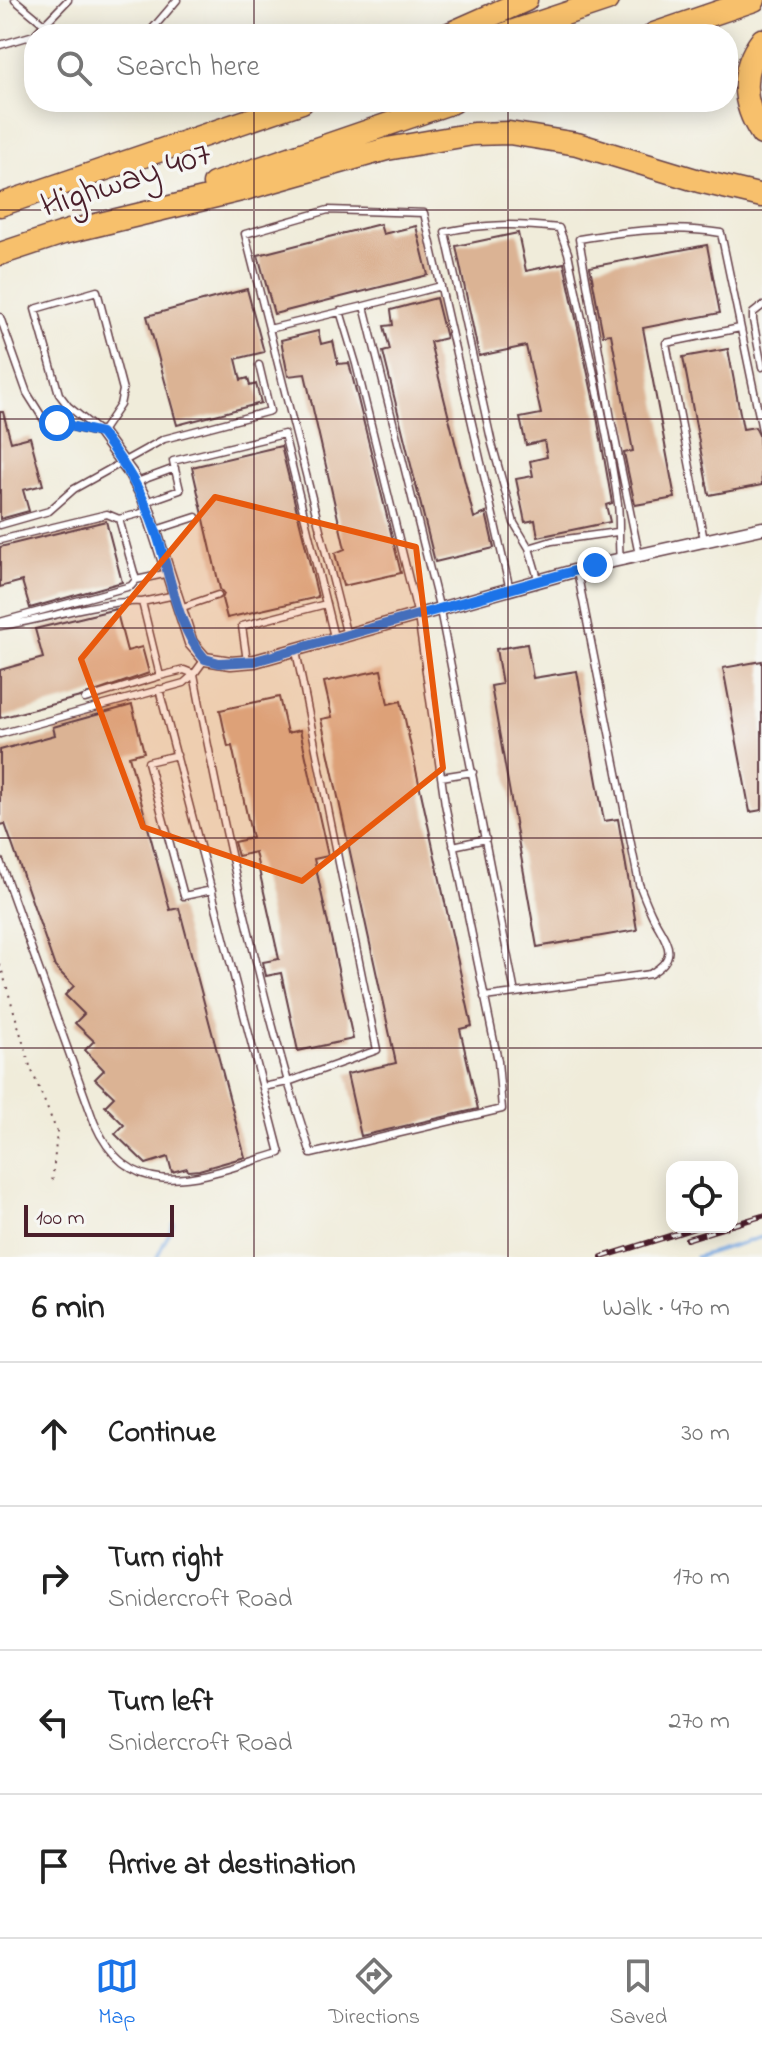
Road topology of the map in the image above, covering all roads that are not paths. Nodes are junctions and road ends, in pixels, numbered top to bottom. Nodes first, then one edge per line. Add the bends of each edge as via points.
1 (15, 0) edge
2 (68, 0) edge
3 (177, 0) edge
4 (526, 0) edge
5 (607, 0) edge
6 (754, 0) edge
7 (44, 24) edge
8 (46, 24) edge
9 (157, 24) edge
10 (472, 24) edge
11 (535, 24) edge
12 (683, 24) edge
13 (24, 38) edge
14 (762, 40) edge
15 (0, 45) edge
16 (269, 112) edge
17 (423, 112) edge
18 (762, 134) edge
19 (762, 196) edge
20 (0, 205) edge
21 (63, 233) junction
22 (0, 254) edge
23 (441, 286) junction
24 (364, 306) junction
25 (762, 306) edge
26 (340, 311) junction
27 (0, 317) edge
28 (740, 328) junction
29 (269, 329) junction
30 (259, 365) dead end
31 (762, 367) edge
32 (762, 430) edge
33 (101, 433) junction
34 (122, 461) junction
35 (175, 468) junction
36 (136, 482) junction
37 (147, 506) junction
38 (196, 517) dead end
39 (119, 519) junction
40 (0, 525) edge
41 (762, 528) edge
42 (156, 530) junction
43 (617, 532) junction
44 (0, 540) edge
45 (704, 540) junction
46 (529, 548) junction
47 (639, 555) junction
48 (620, 560) junction
49 (577, 571) junction
50 (169, 573) junction
51 (136, 580) junction
52 (539, 582) junction
53 (510, 590) junction
54 (175, 595) junction
55 (218, 595) dead end
56 (142, 602) junction
57 (326, 604) junction
58 (179, 609) junction
59 (440, 610) junction
60 (418, 616) junction
61 (0, 624) edge
62 (341, 637) junction
63 (296, 648) junction
64 (205, 659) junction
65 (247, 661) junction
66 (194, 674) junction
67 (160, 676) junction
68 (159, 689) junction
69 (85, 699) dead end
70 (0, 734) edge
71 (177, 755) junction
72 (473, 772) junction
73 (441, 777) junction
74 (486, 839) junction
75 (453, 846) junction
76 (0, 861) edge
77 (212, 890) junction
78 (515, 993) junction
79 (484, 997) junction
80 (288, 1082) junction
81 (263, 1087) junction

1 - 7 lane
2 - 8 lane
3 - 9 lane
4 - 10 highway
5 - 11 highway
6 - 12 highway
13 - 15 lane
14 - 18 highway via 746,70 745,87
16 - 20 highway, Highway 407
17 - 21 highway, Highway 407
19 - 21 highway via 577,144 509,133 473,134 387,149
21 - 22 highway, Highway 407
23 - 24 lane
23 - 29 lane via 424,213 328,210 245,234
23 - 53 lane
24 - 26 lane
24 - 59 lane
25 - 31 lane via 753,313
26 - 29 lane
26 - 60 lane
27 - 33 lane via 27,393 44,420
28 - 32 lane
28 - 45 lane via 666,343
28 - 47 lane via 721,233 689,228 579,239
29 - 62 lane
30 - 34 lane via 270,411 164,439
33 - 33 lane via 120,405 123,390 97,291 35,309 59,394
33 - 34 street
34 - 36 street
34 - 40 lane via 74,489 49,511
35 - 36 lane
35 - 37 lane via 180,490
35 - 57 lane via 173,461 284,434
36 - 37 street
37 - 39 lane
37 - 42 street
38 - 42 lane
39 - 44 lane via 107,514
39 - 51 lane
41 - 45 street
42 - 50 street
43 - 46 lane
43 - 46 lane via 619,508 608,450 559,228 509,224 445,232 492,444 514,523
43 - 48 lane
45 - 47 street
46 - 52 lane
47 - 48 street
48 - 49 street
49 - 52 street
49 - 78 lane via 632,856 669,953 664,966 650,974
50 - 51 lane
50 - 54 street
51 - 61 lane via 131,586
52 - 53 street
53 - 59 street
54 - 56 lane
54 - 58 street
55 - 58 lane
56 - 61 lane via 121,601 28,623
56 - 67 lane
57 - 62 lane
57 - 65 lane via 242,626
58 - 64 street via 191,643
59 - 60 street
59 - 72 lane
60 - 62 street
60 - 73 lane
62 - 63 street
63 - 65 street
63 - 80 lane via 377,1050
64 - 65 street
64 - 66 lane
66 - 67 lane via 184,670
66 - 68 lane via 184,683
66 - 80 lane
67 - 69 lane
68 - 70 lane
68 - 71 lane
71 - 77 lane
71 - 77 lane via 148,762 184,896
72 - 73 lane
72 - 74 lane
73 - 75 lane
74 - 75 lane
74 - 78 lane
75 - 79 lane
76 - 81 lane via 94,1122 113,1155 147,1176 167,1180 280,1153
77 - 81 lane
78 - 79 lane
79 - 80 lane via 502,1109 311,1154
80 - 81 lane

